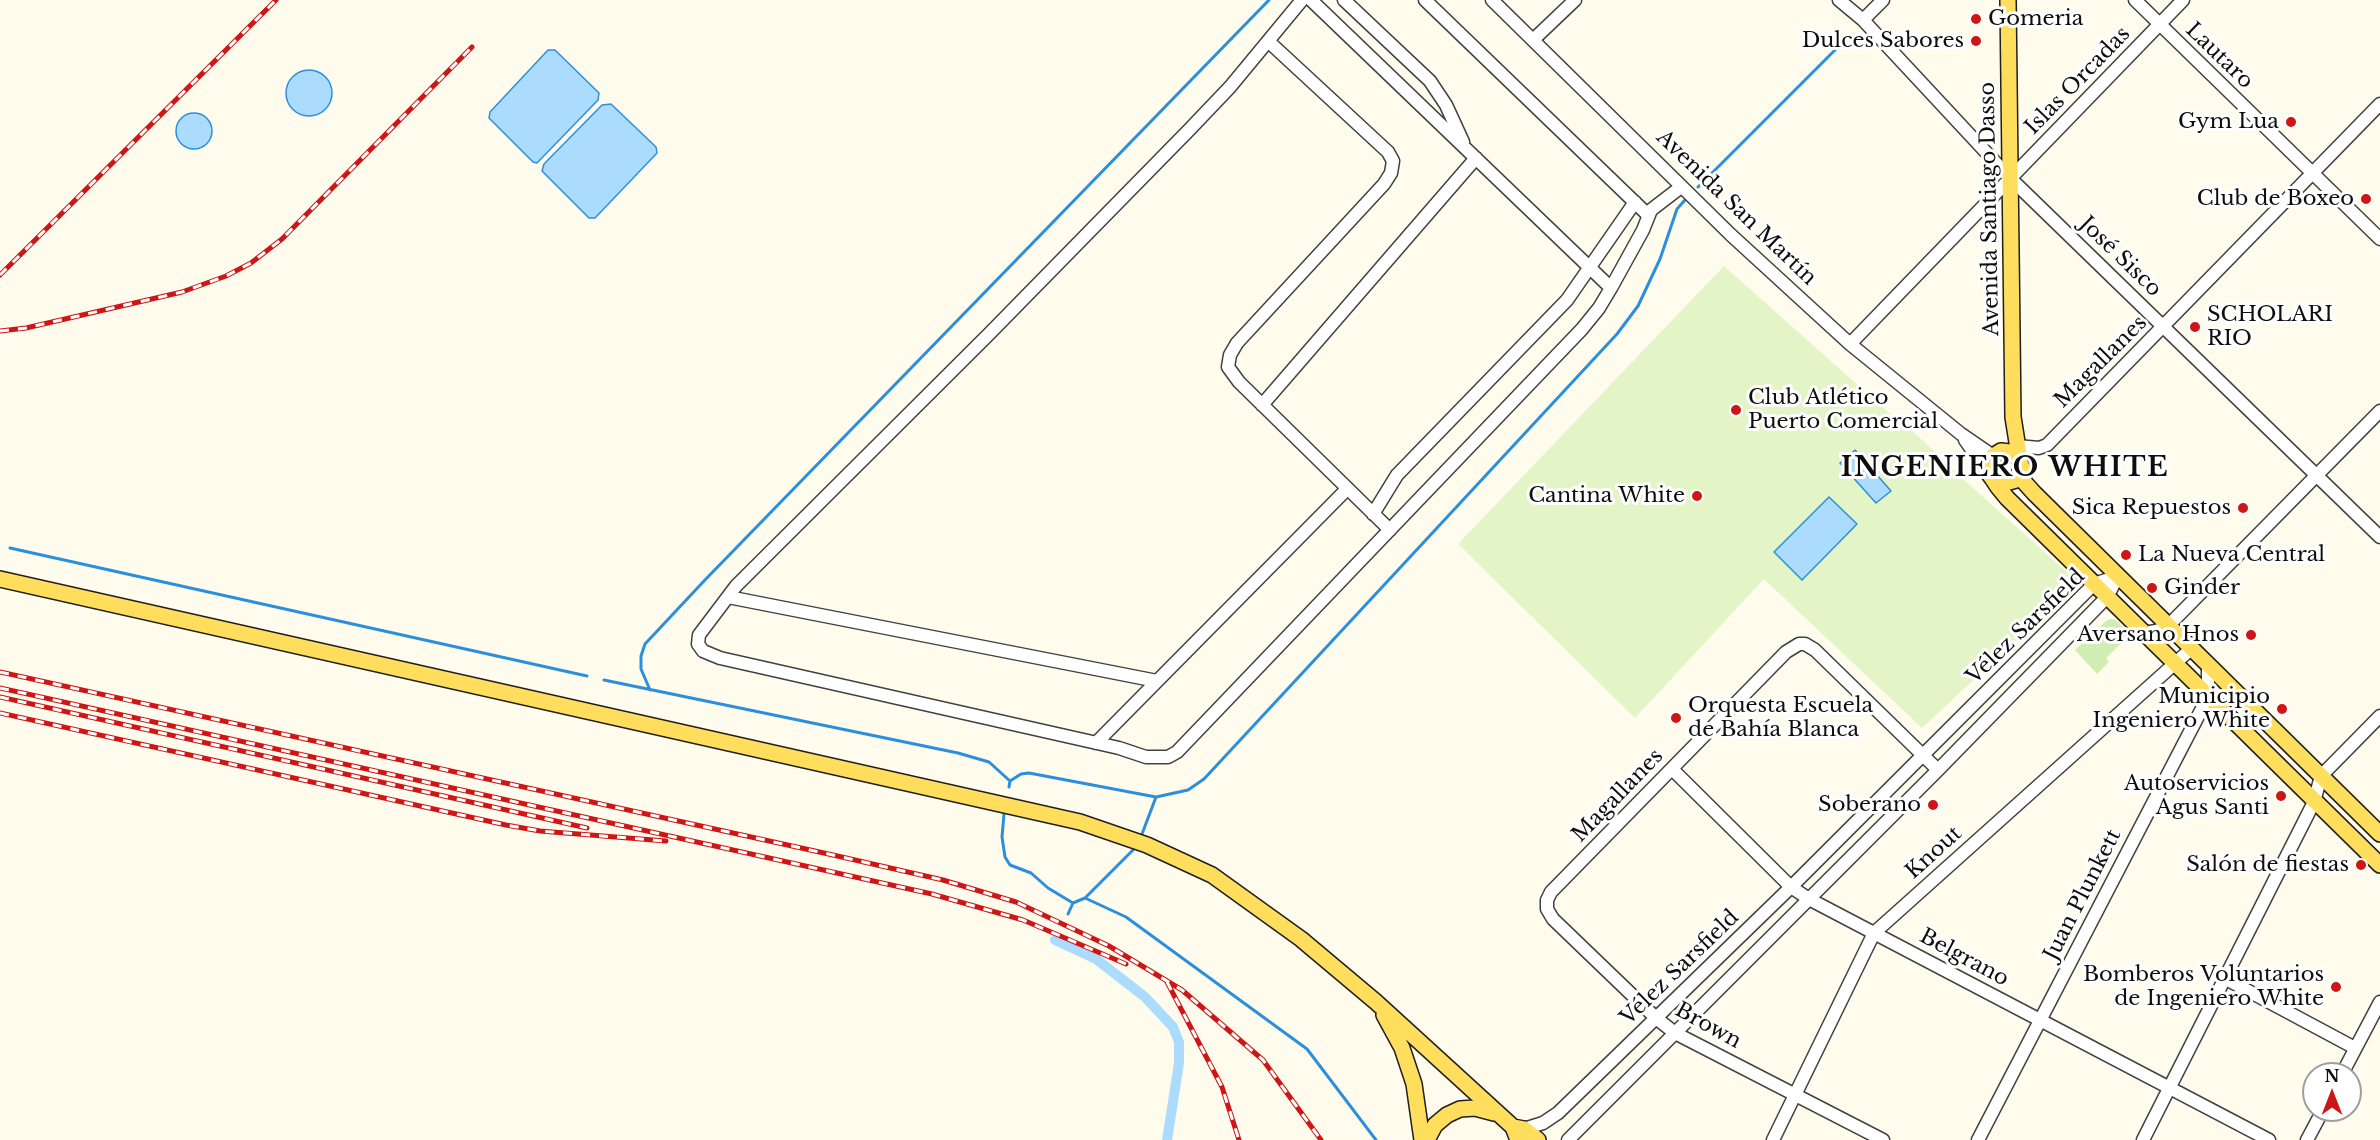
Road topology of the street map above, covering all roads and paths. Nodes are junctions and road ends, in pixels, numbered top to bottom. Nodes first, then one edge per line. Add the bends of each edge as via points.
1 (1302, 0) edge
2 (1311, 0) edge
3 (1344, 0) edge
4 (1425, 0) edge
5 (1492, 0) edge
6 (1575, 0) edge
7 (1839, 0) edge
8 (1883, 0) edge
9 (2008, 0) edge
10 (2135, 0) edge
11 (2183, 0) edge
12 (1863, 20) junction
13 (2160, 24) junction
14 (1533, 40) junction
15 (1268, 41) junction
16 (2380, 104) edge
17 (1466, 149) junction
18 (1476, 159) junction
19 (2312, 173) junction
20 (2010, 178) junction
21 (1681, 187) junction
22 (1635, 202) junction
23 (1648, 215) junction
24 (2380, 239) edge
25 (1589, 267) junction
26 (1611, 288) junction
27 (2163, 327) junction
28 (1850, 344) junction
29 (1262, 405) junction
30 (2380, 411) edge
31 (2013, 417) junction
32 (1961, 434) junction
33 (1995, 454) junction
34 (2020, 460) junction
35 (1990, 476) junction
36 (2317, 476) junction
37 (1347, 489) junction
38 (1373, 514) junction
39 (1390, 530) junction
40 (2380, 537) edge
41 (2118, 576) junction
42 (0, 579) edge
43 (2094, 584) junction
44 (728, 597) junction
45 (2107, 597) junction
46 (2168, 626) junction
47 (2144, 633) junction
48 (2191, 649) junction
49 (2175, 664) junction
50 (2208, 665) junction
51 (1157, 681) junction
52 (2208, 696) junction
53 (2380, 716) edge
54 (1096, 743) junction
55 (1922, 755) junction
56 (1672, 769) junction
57 (1938, 770) junction
58 (2321, 776) junction
59 (2314, 802) junction
60 (2380, 834) edge
61 (2380, 865) edge
62 (1791, 886) junction
63 (1809, 899) junction
64 (1547, 904) joint
65 (1874, 933) junction
66 (2226, 978) junction
67 (1376, 1002) junction
68 (2380, 1002) edge
69 (1656, 1018) junction
70 (2040, 1020) junction
71 (1675, 1033) junction
72 (2355, 1048) junction
73 (2348, 1062) edge
74 (2170, 1088) junction
75 (1795, 1094) junction
76 (2317, 1122) edge
77 (1514, 1128) edge
78 (1422, 1140) edge
79 (1427, 1140) edge
80 (1538, 1140) edge
81 (1568, 1140) edge
82 (1773, 1140) edge
83 (1883, 1140) edge
84 (1978, 1140) edge
85 (2143, 1140) edge
86 (2269, 1140) edge
87 (2307, 1140) edge

1 - 15 street
2 - 17 street
3 - 17 street via 1430,81
4 - 22 street
5 - 14 street, Avenida San Martín
6 - 14 street
7 - 12 street, José Sisco
8 - 12 street
9 - 20 main road, Avenida Santiago Dasso
10 - 13 street, Lautaro
11 - 13 street, Islas Orcadas
12 - 20 street, José Sisco
13 - 19 street, Lautaro
13 - 20 street, Islas Orcadas
14 - 21 street, Avenida San Martín
15 - 29 street via 1394,161 1384,184 1230,355 1231,374
15 - 44 street via 1189,130
16 - 19 street, Magallanes
17 - 18 street
18 - 25 street
18 - 29 street
19 - 24 street, Lautaro
19 - 27 street, Magallanes
20 - 27 street, José Sisco
20 - 28 street, Islas Orcadas
20 - 31 main road, Avenida Santiago Dasso
21 - 23 street
21 - 28 street, Avenida San Martín
22 - 23 street
22 - 25 street
23 - 26 street
25 - 26 street
25 - 38 street via 1567,300 1397,475
26 - 39 street via 1582,329
27 - 34 street, Magallanes via 2047,445
27 - 36 street, José Sisco
28 - 32 street, Avenida San Martín
29 - 37 street
30 - 36 street
31 - 33 main road, Avenida Santiago Dasso via 2009,435
31 - 34 main road, Avenida Santiago Dasso
32 - 33 street, Avenida San Martín
32 - 35 street, Avenida San Martín
33 - 34 main road, Avenida San Martín via 2010,452
33 - 35 main road via 1988,464
34 - 35 main road via 2016,480 1997,483
34 - 41 main road via 2029,488
35 - 43 main road, Avenida San Martín via 2007,498
36 - 40 street, José Sisco
36 - 46 street
37 - 38 street
37 - 51 street
38 - 39 street
39 - 54 street via 1177,752 1157,758
41 - 43 street, Vélez Sarsfield
41 - 45 street, Vélez Sarsfield
41 - 46 main road
42 - 67 main road via 1080,822 1147,845 1212,875 1301,939
43 - 45 main road, Avenida San Martín
43 - 55 street, Vélez Sarsfield
44 - 51 street
44 - 54 street via 699,635 698,644 710,655
45 - 47 main road, Avenida San Martín
45 - 57 street, Vélez Sarsfield
46 - 47 street
46 - 48 main road
47 - 49 main road, Avenida San Martín
48 - 49 street, Knout
48 - 50 main road
49 - 52 main road, Avenida San Martín
49 - 65 street, Knout
50 - 52 street, Juan Plunkett
50 - 58 main road
51 - 54 street
52 - 59 main road, Avenida San Martín
52 - 70 street, Juan Plunkett
53 - 58 street
55 - 56 street, Magallanes via 1815,650 1799,644 1786,652
55 - 57 street
55 - 62 street, Vélez Sarsfield
56 - 62 street, Belgrano
56 - 64 street, Magallanes via 1551,892
57 - 63 street, Vélez Sarsfield
58 - 59 street
58 - 60 main road
59 - 61 main road, Avenida San Martín
59 - 66 street
62 - 63 street, Belgrano
62 - 69 street, Vélez Sarsfield
63 - 65 street, Belgrano
63 - 71 street, Vélez Sarsfield
64 - 69 street, Brown via 1553,919
65 - 70 street, Belgrano
65 - 75 street, Knout
66 - 72 street
66 - 74 street
67 - 77 main road
67 - 78 main road via 1402,1048 1414,1084
68 - 72 street
69 - 71 street, Brown
69 - 77 street, Vélez Sarsfield via 1558,1113 1543,1123
70 - 74 street, Belgrano
70 - 84 street, Juan Plunkett
71 - 75 street, Brown
71 - 81 street, Vélez Sarsfield
72 - 73 street
74 - 85 street
74 - 86 street, Belgrano
75 - 82 street, Knout
75 - 83 street, Brown
76 - 87 street
77 - 79 main road via 1482,1109 1460,1109 1446,1115
77 - 80 main road

